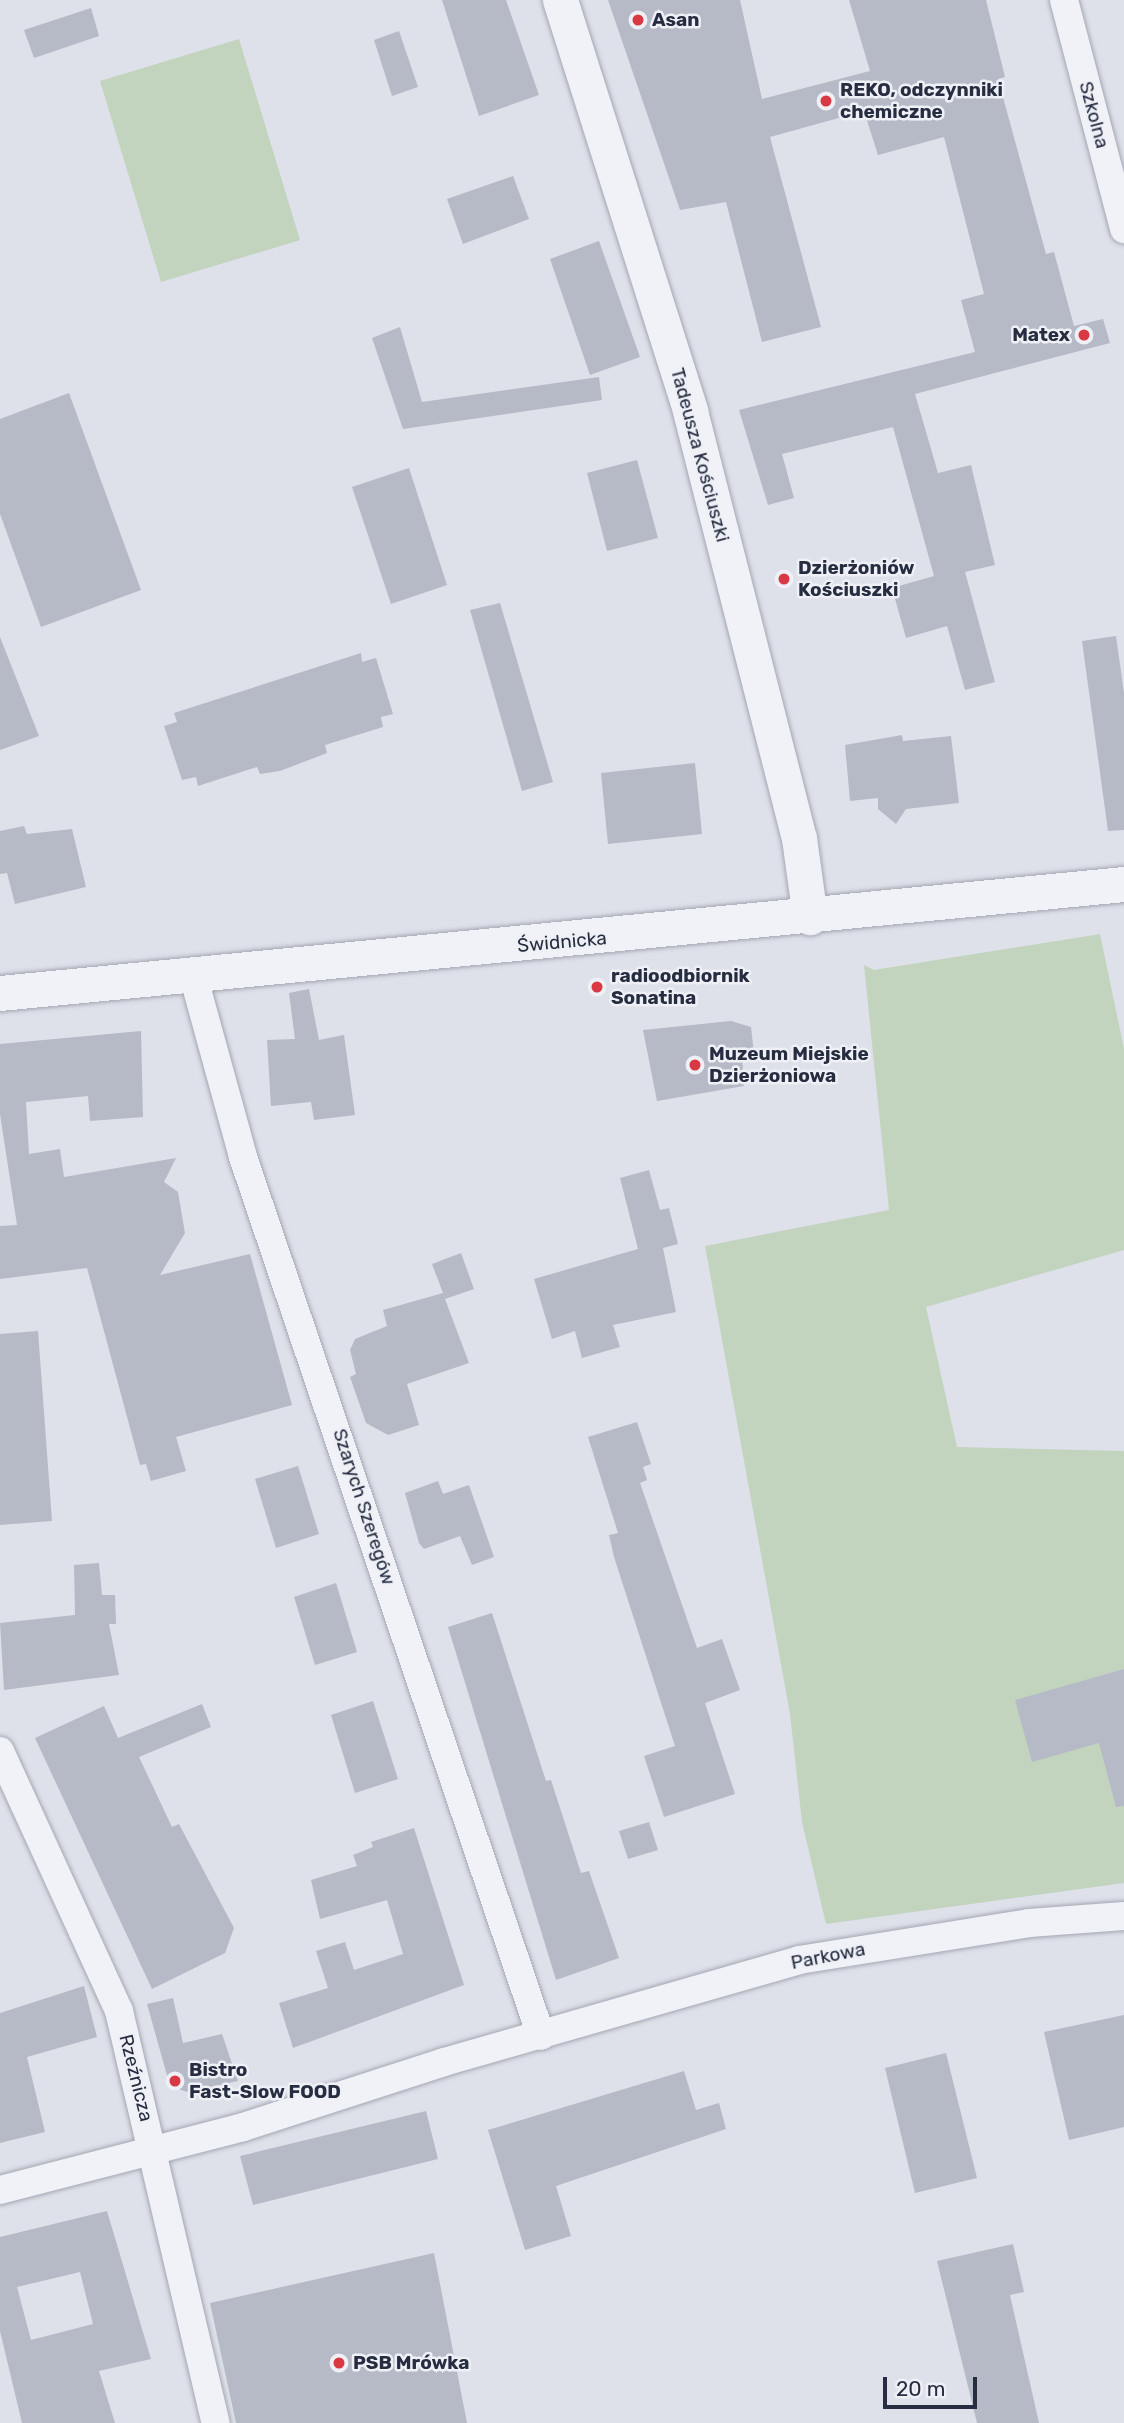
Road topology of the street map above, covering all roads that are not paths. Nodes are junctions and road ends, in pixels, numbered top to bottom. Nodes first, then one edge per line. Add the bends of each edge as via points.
1 (559, 0) edge
2 (1063, 0) edge
3 (1124, 229) edge
4 (1124, 884) edge
5 (810, 918) junction
6 (193, 975) junction
7 (0, 993) edge
8 (0, 1751) edge
9 (1124, 1916) edge
10 (541, 2036) junction
11 (154, 2151) junction
12 (0, 2190) edge
13 (216, 2423) edge

1 - 5 street, Tadeusza Kościuszki via 690,411 799,838
2 - 3 street, Szkolna
4 - 5 street, Świdnicka
5 - 6 street, Świdnicka
6 - 7 street, Świdnicka
6 - 10 street, Szarych Szeregów via 243,1157
8 - 11 street, Rzeźnicza via 119,2011
9 - 10 street, Parkowa via 1029,1923 799,1960
10 - 11 street, Parkowa
11 - 12 street, Parkowa
11 - 13 street, Rzeźnicza

